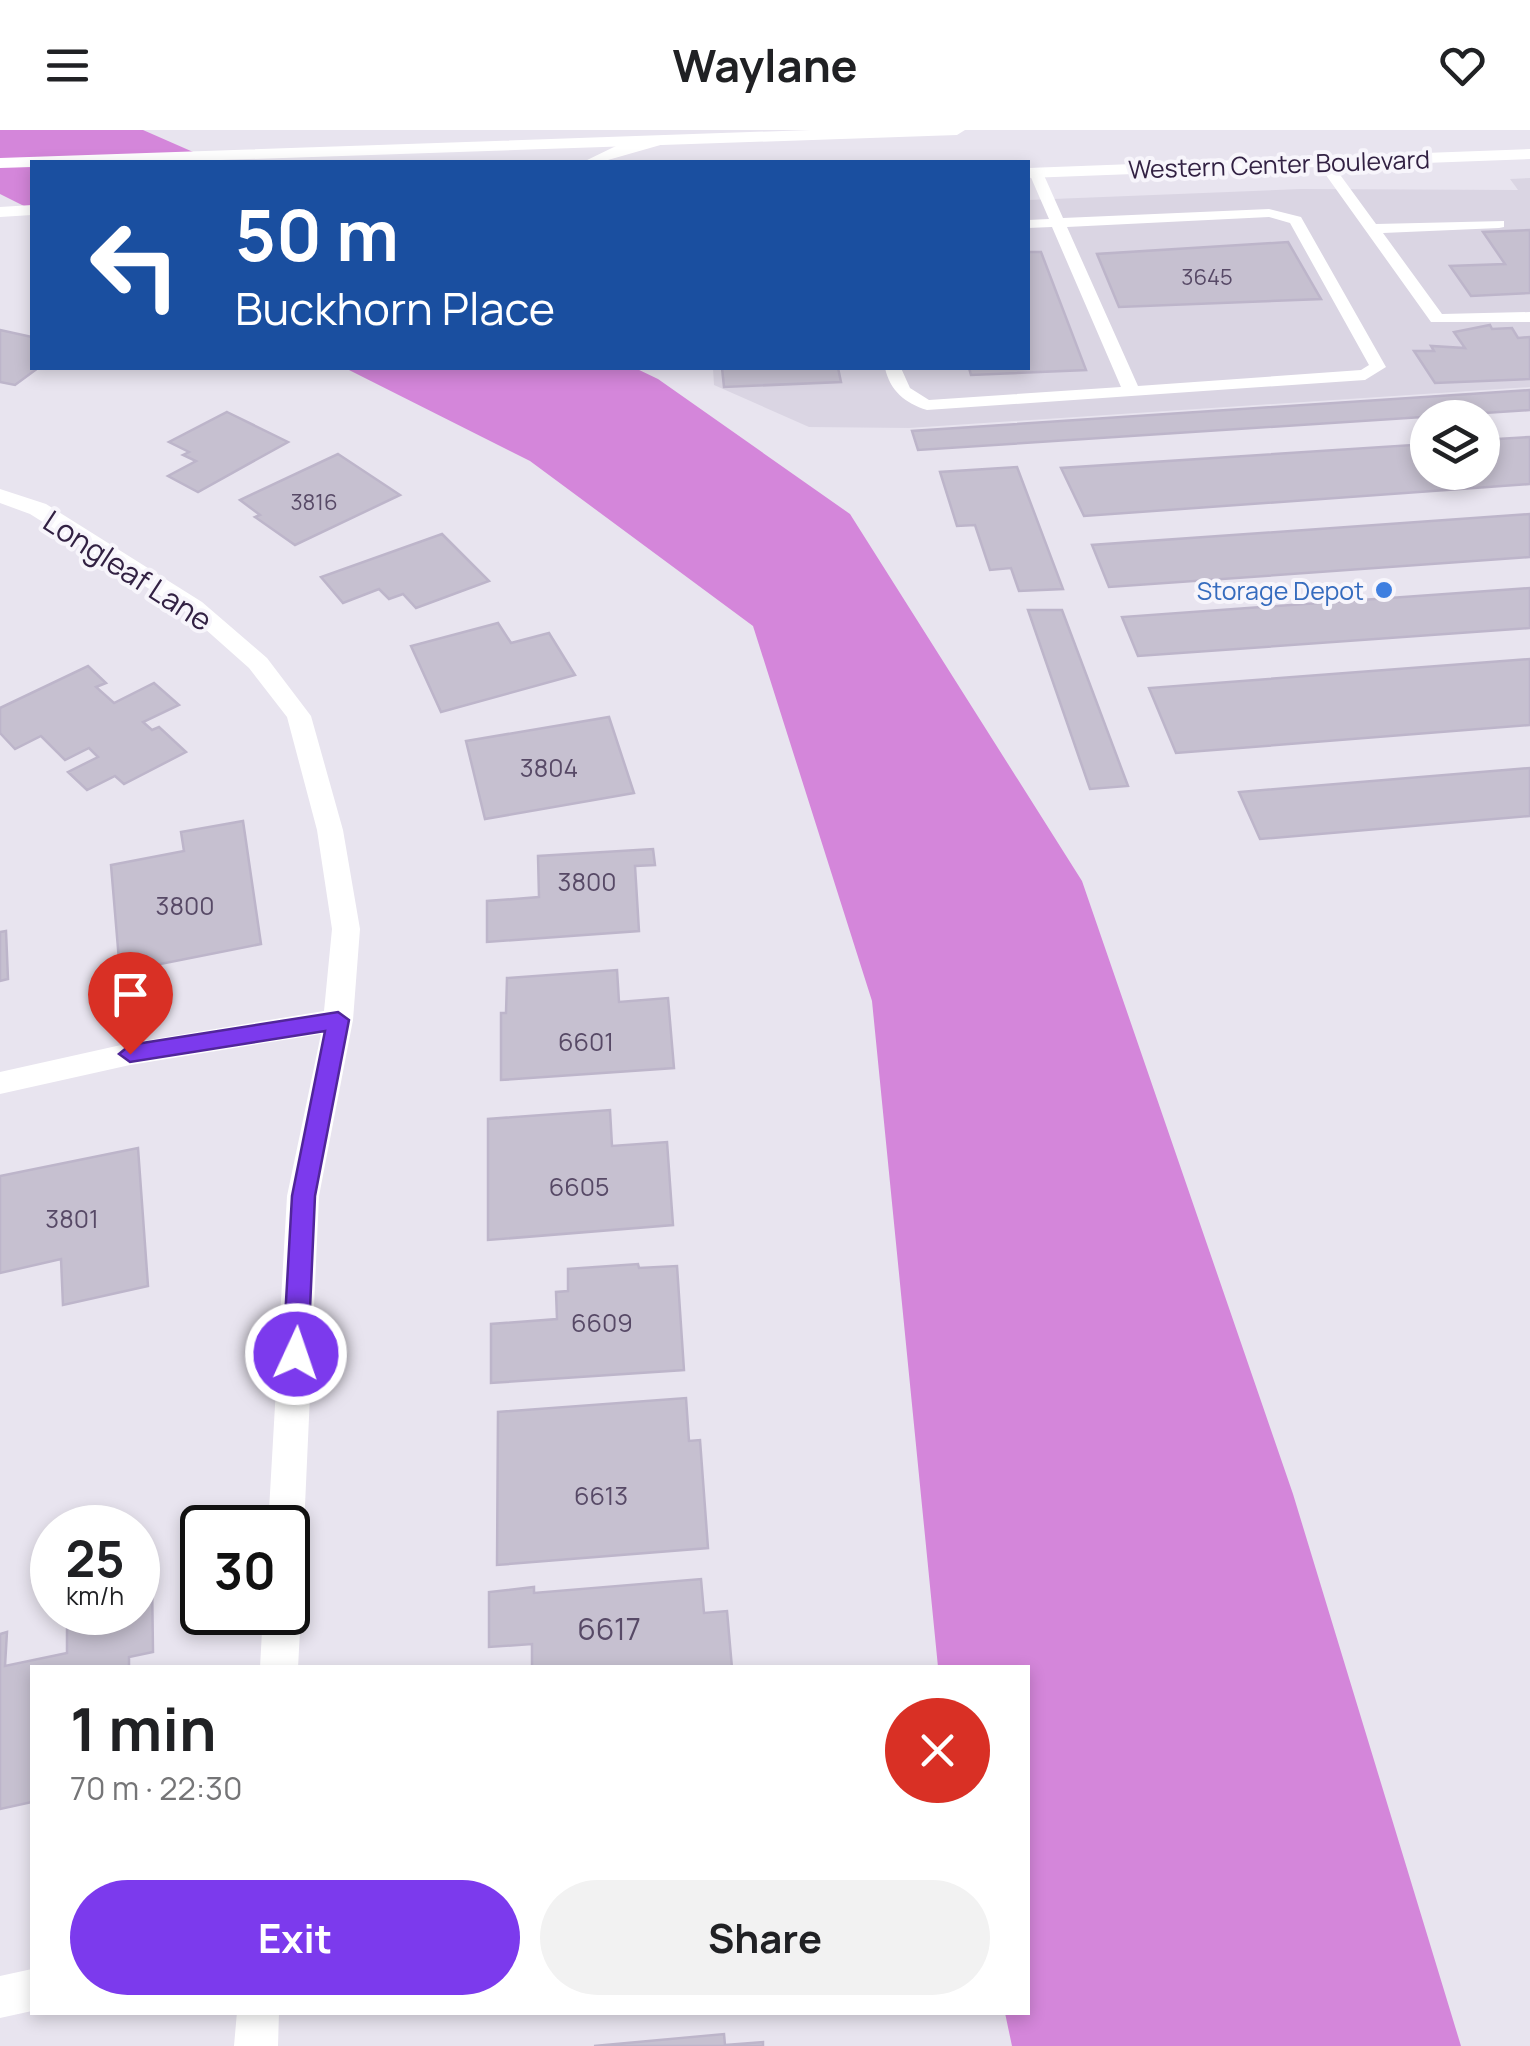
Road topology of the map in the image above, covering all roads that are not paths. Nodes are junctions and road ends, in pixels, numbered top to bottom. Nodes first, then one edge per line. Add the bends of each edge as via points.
1 (957, 130) edge
2 (659, 140) junction
3 (1530, 154) edge
4 (84, 160) edge
5 (595, 160) edge
6 (30, 162) edge
7 (0, 163) edge
8 (1325, 164) junction
9 (1032, 173) edge
10 (30, 210) edge
11 (0, 212) edge
12 (1058, 222) junction
13 (1030, 224) edge
14 (1498, 224) dead end
15 (1370, 229) junction
16 (1530, 317) edge
17 (894, 370) edge
18 (1132, 392) junction
19 (0, 496) edge
20 (338, 1020) junction
21 (0, 1083) edge
22 (287, 1505) edge
23 (281, 1635) edge
24 (279, 1665) edge
25 (30, 1990) edge
26 (0, 1996) edge
27 (258, 2015) edge
28 (256, 2046) edge

1 - 2 main road
2 - 4 main road
2 - 5 lane
3 - 8 main road, Western Center Boulevard
6 - 7 main road
8 - 9 main road, Western Center Boulevard
8 - 15 lane
9 - 12 lane
10 - 11 main road
12 - 13 lane
12 - 18 lane
12 - 18 lane via 1269,212 1296,220 1378,368 1365,375
14 - 15 lane
15 - 16 lane via 1437,318
17 - 18 lane via 906,395 928,405
19 - 20 main road, Longleaf Lane via 38,509 194,607 258,663 298,716 330,830 346,929
20 - 21 main road
20 - 22 main road, Longleaf Lane via 304,1196
23 - 24 main road
25 - 26 main road
27 - 28 main road

